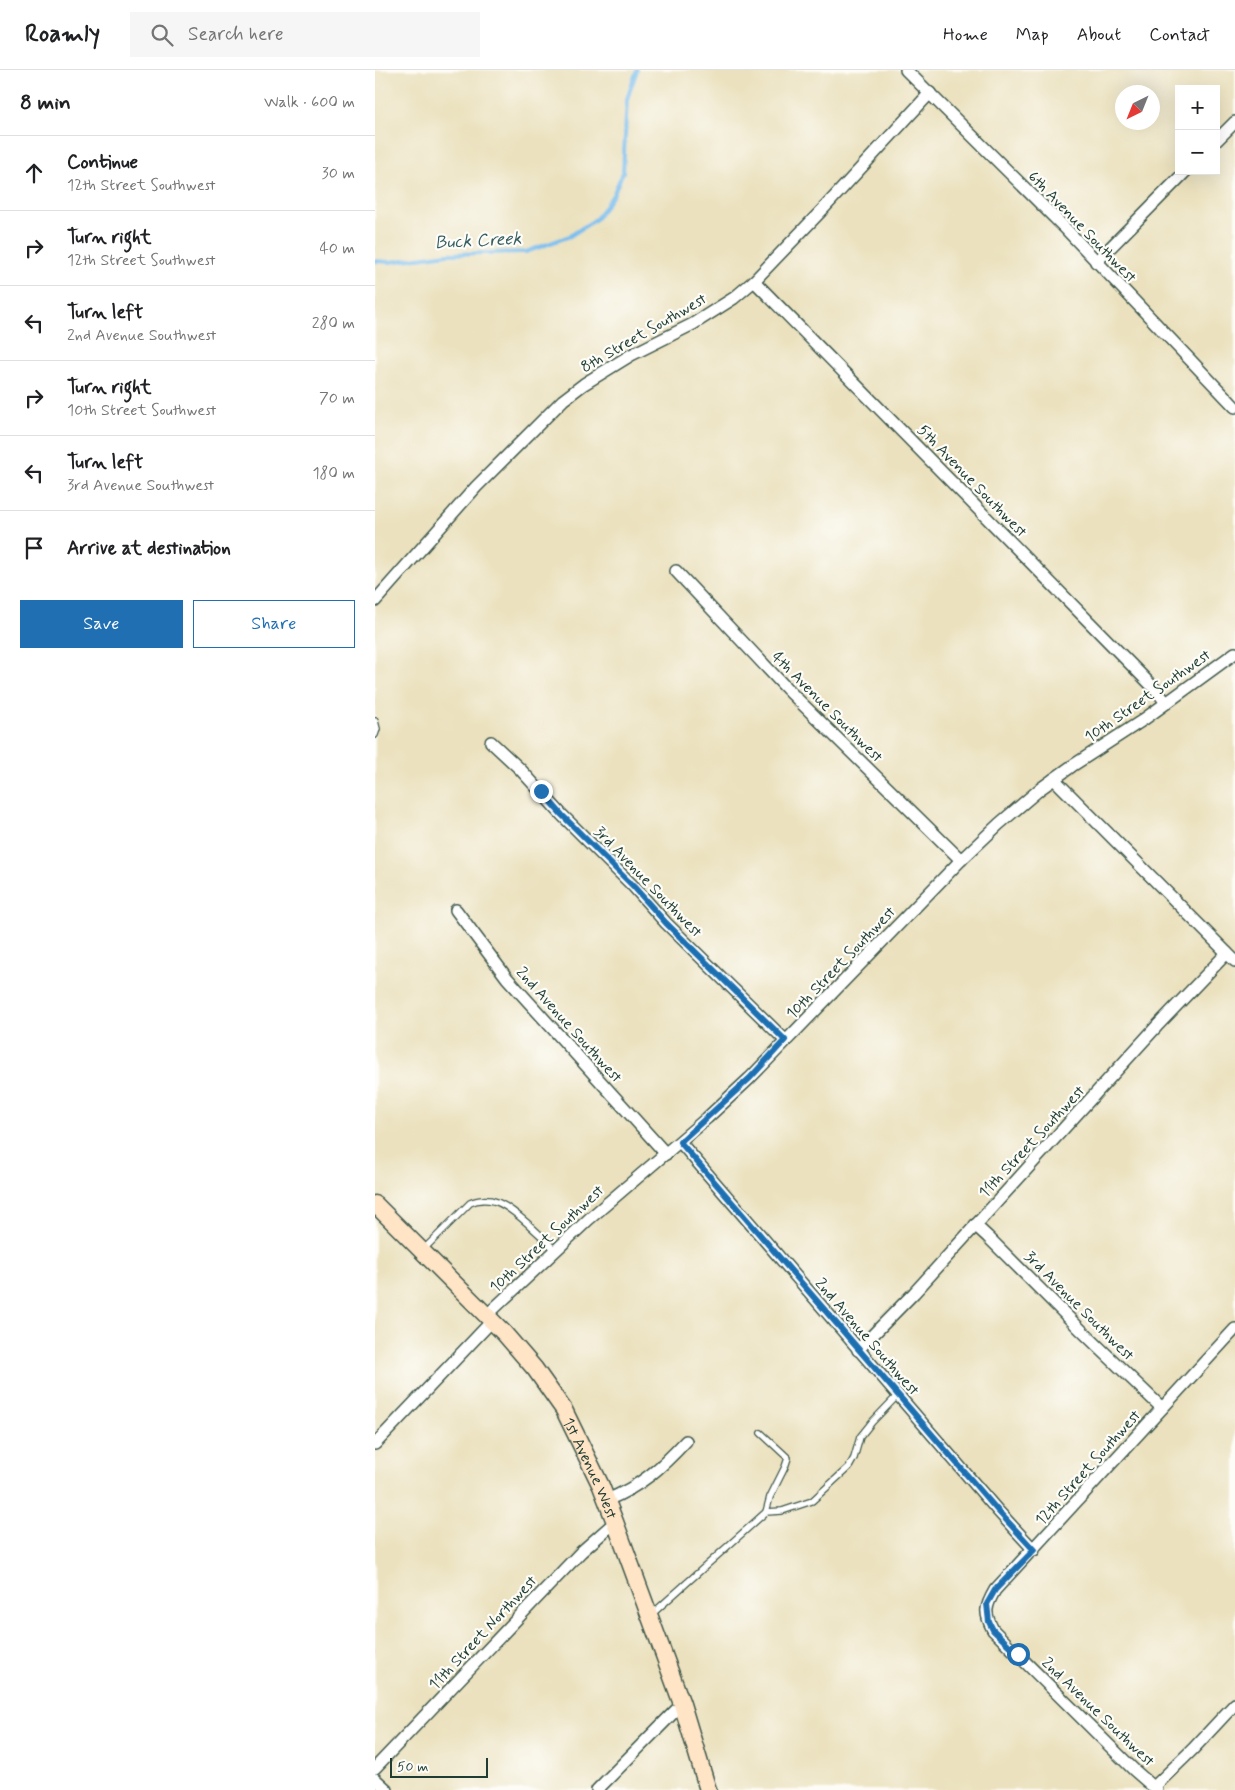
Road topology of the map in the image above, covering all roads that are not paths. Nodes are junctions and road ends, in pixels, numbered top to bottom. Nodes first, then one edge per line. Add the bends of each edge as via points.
1 (906, 70) edge
2 (930, 94) junction
3 (1235, 122) edge
4 (1220, 137) edge
5 (1182, 175) edge
6 (1096, 262) junction
7 (754, 281) junction
8 (1235, 407) edge
9 (676, 571) dead end
10 (375, 601) edge
11 (1235, 653) edge
12 (1166, 704) junction
13 (375, 721) edge
14 (375, 735) edge
15 (491, 742) dead end
16 (1053, 779) junction
17 (961, 860) junction
18 (456, 910) dead end
19 (1227, 953) junction
20 (1235, 961) edge
21 (785, 1040) junction
22 (680, 1142) junction
23 (666, 1154) junction
24 (375, 1204) edge
25 (975, 1225) junction
26 (555, 1250) junction
27 (422, 1251) junction
28 (489, 1319) junction
29 (1235, 1329) edge
30 (858, 1350) junction
31 (898, 1395) junction
32 (1162, 1408) junction
33 (761, 1433) dead end
34 (686, 1441) dead end
35 (375, 1444) edge
36 (607, 1500) junction
37 (766, 1512) junction
38 (615, 1522) junction
39 (1034, 1550) junction
40 (650, 1615) junction
41 (1018, 1654) joint
42 (682, 1704) junction
43 (1235, 1704) edge
44 (375, 1768) edge
45 (375, 1779) edge
46 (1155, 1788) edge
47 (387, 1790) edge
48 (597, 1790) edge
49 (708, 1790) edge

1 - 2 street, 6th Avenue Southwest
2 - 6 street, 6th Avenue Southwest
2 - 7 street, 8th Street Southwest
3 - 4 street
5 - 6 street
6 - 8 street, 6th Avenue Southwest
7 - 10 street, 8th Street Southwest via 693,324 631,355 563,400 476,487
7 - 12 street, 5th Avenue Southwest via 1151,685
9 - 17 street, 4th Avenue Southwest via 788,690
11 - 12 street, 10th Street Southwest
12 - 16 street, 10th Street Southwest
13 - 14 lane
15 - 21 street, 3rd Avenue Southwest via 666,923
16 - 17 street, 10th Street Southwest
16 - 19 street
17 - 21 street, 10th Street Southwest
18 - 23 street, 2nd Avenue Southwest via 507,978
19 - 20 street
19 - 25 street, 11th Street Southwest
21 - 22 street, 10th Street Southwest via 750,1078
22 - 23 street, 10th Street Southwest
22 - 30 street, 2nd Avenue Southwest
23 - 26 street, 10th Street Southwest
24 - 27 street, 1st Avenue West
25 - 30 street, 11th Street Southwest
25 - 32 street, 3rd Avenue Southwest
26 - 27 lane via 503,1206 494,1201 480,1200 470,1203
26 - 28 street, 10th Street Southwest
27 - 28 street, 1st Avenue West
28 - 35 street, 10th Street Southwest
28 - 36 street, 1st Avenue West via 535,1369 564,1410
29 - 32 street, 12th Street Southwest
30 - 31 street, 2nd Avenue Southwest
31 - 37 lane via 860,1437 849,1467 812,1502 783,1511
31 - 39 street, 2nd Avenue Southwest
32 - 39 street, 12th Street Southwest
33 - 37 lane via 788,1458
34 - 36 street via 638,1485
36 - 38 street, 1st Avenue West
37 - 40 lane
38 - 40 street, 1st Avenue West
38 - 44 street, 11th Street Northwest via 581,1552
39 - 41 street, 12th Street Southwest via 995,1590 987,1604 993,1630
40 - 42 street, 1st Avenue West
41 - 46 street, 2nd Avenue Southwest
42 - 48 street
42 - 49 street, 1st Avenue West
43 - 46 street
45 - 47 street

